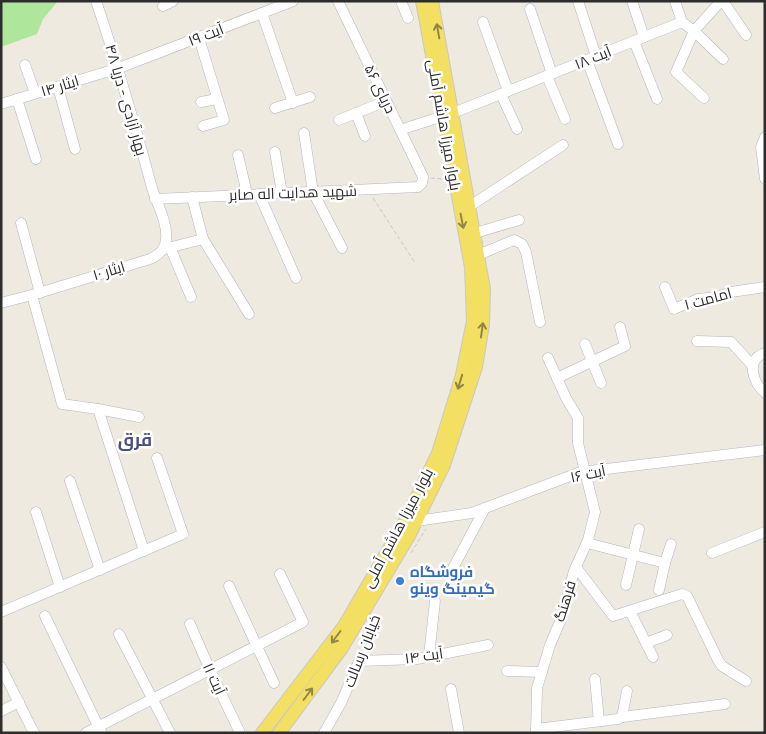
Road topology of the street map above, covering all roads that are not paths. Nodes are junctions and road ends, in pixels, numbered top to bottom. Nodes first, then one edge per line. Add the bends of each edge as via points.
1 (96, 1) edge
2 (293, 1) edge
3 (338, 1) edge
4 (402, 1) edge
5 (422, 1) edge
6 (432, 1) edge
7 (578, 1) edge
8 (632, 1) edge
9 (675, 1) edge
10 (722, 1) edge
11 (530, 9) dead end
12 (262, 13) junction
13 (408, 18) dead end
14 (483, 22) dead end
15 (682, 22) junction
16 (694, 31) junction
17 (746, 35) dead end
18 (199, 38) junction
19 (639, 39) junction
20 (592, 58) junction
21 (723, 59) dead end
22 (25, 65) dead end
23 (119, 68) junction
24 (549, 75) junction
25 (58, 87) junction
26 (504, 92) junction
27 (35, 94) junction
28 (310, 97) dead end
29 (704, 98) dead end
30 (17, 99) junction
31 (217, 99) junction
32 (657, 100) dead end
33 (386, 101) junction
34 (201, 102) dead end
35 (292, 102) junction
36 (1, 104) edge
37 (275, 108) dead end
38 (356, 113) junction
39 (448, 114) junction
40 (564, 119) dead end
41 (339, 120) dead end
42 (204, 126) dead end
43 (517, 129) dead end
44 (400, 130) junction
45 (304, 133) dead end
46 (366, 136) dead end
47 (765, 136) edge
48 (618, 144) dead end
49 (563, 145) dead end
50 (75, 148) dead end
51 (275, 152) dead end
52 (762, 153) edge
53 (238, 155) dead end
54 (36, 159) dead end
55 (422, 177) joint
56 (765, 179) edge
57 (313, 192) junction
58 (282, 193) junction
59 (462, 193) junction
60 (247, 194) junction
61 (258, 194) junction
62 (192, 197) junction
63 (155, 198) junction
64 (470, 206) junction
65 (519, 220) dead end
66 (22, 223) dead end
67 (475, 233) junction
68 (203, 239) junction
69 (167, 248) junction
70 (342, 248) dead end
71 (478, 255) junction
72 (296, 278) dead end
73 (765, 286) edge
74 (665, 287) dead end
75 (36, 294) junction
76 (191, 297) dead end
77 (1, 303) edge
78 (249, 314) dead end
79 (540, 322) dead end
80 (620, 327) dead end
81 (697, 341) dead end
82 (585, 344) dead end
83 (765, 353) edge
84 (548, 358) dead end
85 (592, 361) junction
86 (753, 366) junction
87 (557, 378) junction
88 (601, 383) dead end
89 (765, 392) edge
90 (98, 409) junction
91 (139, 417) dead end
92 (765, 450) edge
93 (158, 458) dead end
94 (585, 472) junction
95 (70, 481) dead end
96 (485, 508) junction
97 (36, 512) dead end
98 (416, 521) junction
99 (639, 529) dead end
100 (765, 532) edge
101 (587, 543) junction
102 (671, 544) dead end
103 (144, 551) junction
104 (712, 553) dead end
105 (634, 555) junction
106 (665, 563) junction
107 (576, 566) junction
108 (100, 570) junction
109 (451, 572) dead end
110 (280, 574) dead end
111 (380, 575) junction
112 (626, 585) dead end
113 (229, 586) dead end
114 (60, 587) junction
115 (659, 590) dead end
116 (436, 601) dead end
117 (630, 611) junction
118 (1, 612) edge
119 (45, 616) dead end
120 (190, 624) dead end
121 (119, 634) dead end
122 (667, 636) dead end
123 (646, 643) junction
124 (488, 645) dead end
125 (256, 646) junction
126 (429, 656) junction
127 (653, 657) dead end
128 (359, 661) joint
129 (1, 667) edge
130 (210, 670) junction
131 (507, 671) dead end
132 (542, 672) junction
133 (595, 679) dead end
134 (746, 681) dead end
135 (274, 683) dead end
136 (451, 689) dead end
137 (627, 692) dead end
138 (152, 699) junction
139 (19, 702) junction
140 (724, 704) dead end
141 (1, 710) edge
142 (622, 717) junction
143 (599, 721) junction
144 (100, 730) edge
145 (536, 731) edge
146 (34, 733) edge
147 (86, 733) edge
148 (170, 733) edge
149 (240, 733) edge
150 (262, 733) edge
151 (279, 733) edge
152 (324, 733) edge
153 (459, 733) edge

1 - 23 street, بهار آزادی - دریا ۴۸
2 - 12 street, آیت ۱۹
3 - 33 street, دریای ۵۶
4 - 13 street
5 - 39 main road, بلوار میرزا هاشم آملی
39 -> 6 main road, بلوار میرزا هاشم آملی
7 - 20 street
8 - 19 street
9 - 15 street
10 - 16 street
10 - 17 street
11 - 24 street
12 - 18 street, آیت ۱۹
12 - 35 street
14 - 26 street
15 - 16 street
15 - 19 street, آیت ۱۸
16 - 21 street
16 - 29 street via 676,72
18 - 23 street, آیت ۱۹
18 - 31 street
19 - 20 street, آیت ۱۸
19 - 32 street
20 - 24 street, آیت ۱۸
20 - 48 street
22 - 27 street
23 - 25 street, ایثار ۱۴
23 - 63 street, بهار آزادی - دریا ۴۸
24 - 26 street, آیت ۱۸
24 - 40 street
25 - 27 street, ایثار ۱۴
25 - 50 street
26 - 39 street, آیت ۱۸
26 - 43 street
27 - 30 street, ایثار ۱۴
28 - 35 street
30 - 36 street, ایثار ۱۴
30 - 54 street
31 - 34 street
31 - 42 street via 224,120
33 - 38 street
33 - 44 street, دریای ۵۶
35 - 37 street
38 - 41 street
38 - 46 street
39 - 44 street, آیت ۱۸
39 - 59 main road, بلوار میرزا هاشم آملی
44 - 55 street, دریای ۵۶
45 - 57 street
47 - 52 street
49 - 64 street
51 - 58 street
52 - 56 street
53 - 60 street
55 - 57 street, شهید هدایت اله صابر via 418,187
57 - 58 street, شهید هدایت اله صابر
57 - 70 street
58 - 61 street, شهید هدایت اله صابر
59 - 64 main road, بلوار میرزا هاشم آملی
59 -> 111 main road, بلوار میرزا هاشم آملی via 471,267 473,321 462,375 438,453
60 - 61 street, شهید هدایت اله صابر
60 - 62 street, شهید هدایت اله صابر
61 - 72 street
62 - 63 street, شهید هدایت اله صابر
62 - 68 street
63 - 69 street via 166,230
64 - 67 main road, بلوار میرزا هاشم آملی
65 - 67 street
66 - 75 street
67 - 71 main road, بلوار میرزا هاشم آملی
68 - 69 street, ایثار ۱۰
68 - 78 street
69 - 75 street, ایثار ۱۰ via 150,259
69 - 76 street
71 - 79 street via 514,240 522,244
98 -> 71 main road, بلوار میرزا هاشم آملی via 444,464 476,368 483,325 484,289
73 - 74 street, امامت ۱ via 698,299 674,308
75 - 77 street, ایثار ۱۰
75 - 90 street via 62,404
80 - 85 street via 625,346
81 - 86 street via 731,342
82 - 85 street
83 - 86 street via 759,355
84 - 87 street, فرهنگ
85 - 87 street
85 - 88 street
86 - 89 street via 755,381
87 - 94 street, فرهنگ via 578,418 578,444
90 - 91 street
90 - 103 street
92 - 94 street, آیت ۱۶
93 - 103 street via 183,534
94 - 96 street, آیت ۱۶
94 - 101 street, فرهنگ via 595,512
95 - 108 street
96 - 98 street, آیت ۱۶ via 472,513
96 - 109 street
97 - 114 street
98 - 111 main road, بلوار میرزا هاشم آملی
99 - 105 street
100 - 104 street
101 - 105 street
101 - 107 street, فرهنگ
102 - 106 street
103 - 108 street
105 - 106 street
105 - 112 street
106 - 115 street
107 - 117 street via 613,616
107 - 132 street, فرهنگ
108 - 114 street
110 - 125 street via 303,622
111 -> 150 main road, بلوار میرزا هاشم آملی
151 -> 111 main road, بلوار میرزا هاشم آملی via 342,648
113 - 125 street
114 - 118 street
116 - 126 street
117 - 123 street
117 - 134 street via 682,594 687,596 722,666
119 - 144 street
120 - 130 street, آیت ۱۱
121 - 138 street
122 - 123 street
123 - 127 street
124 - 126 street, آيت ۱۴
125 - 130 street
125 - 135 street
126 - 128 street, آيت ۱۴
128 - 152 street, خیابان رسالت
129 - 139 street
130 - 138 street
130 - 149 street, آیت ۱۱
131 - 132 street
132 - 145 street, فرهنگ via 537,688
133 - 143 street
136 - 153 street
137 - 142 street
138 - 144 street
138 - 148 street
139 - 141 street
139 - 146 street
140 - 142 street
142 - 143 street
143 - 145 street
144 - 147 street

